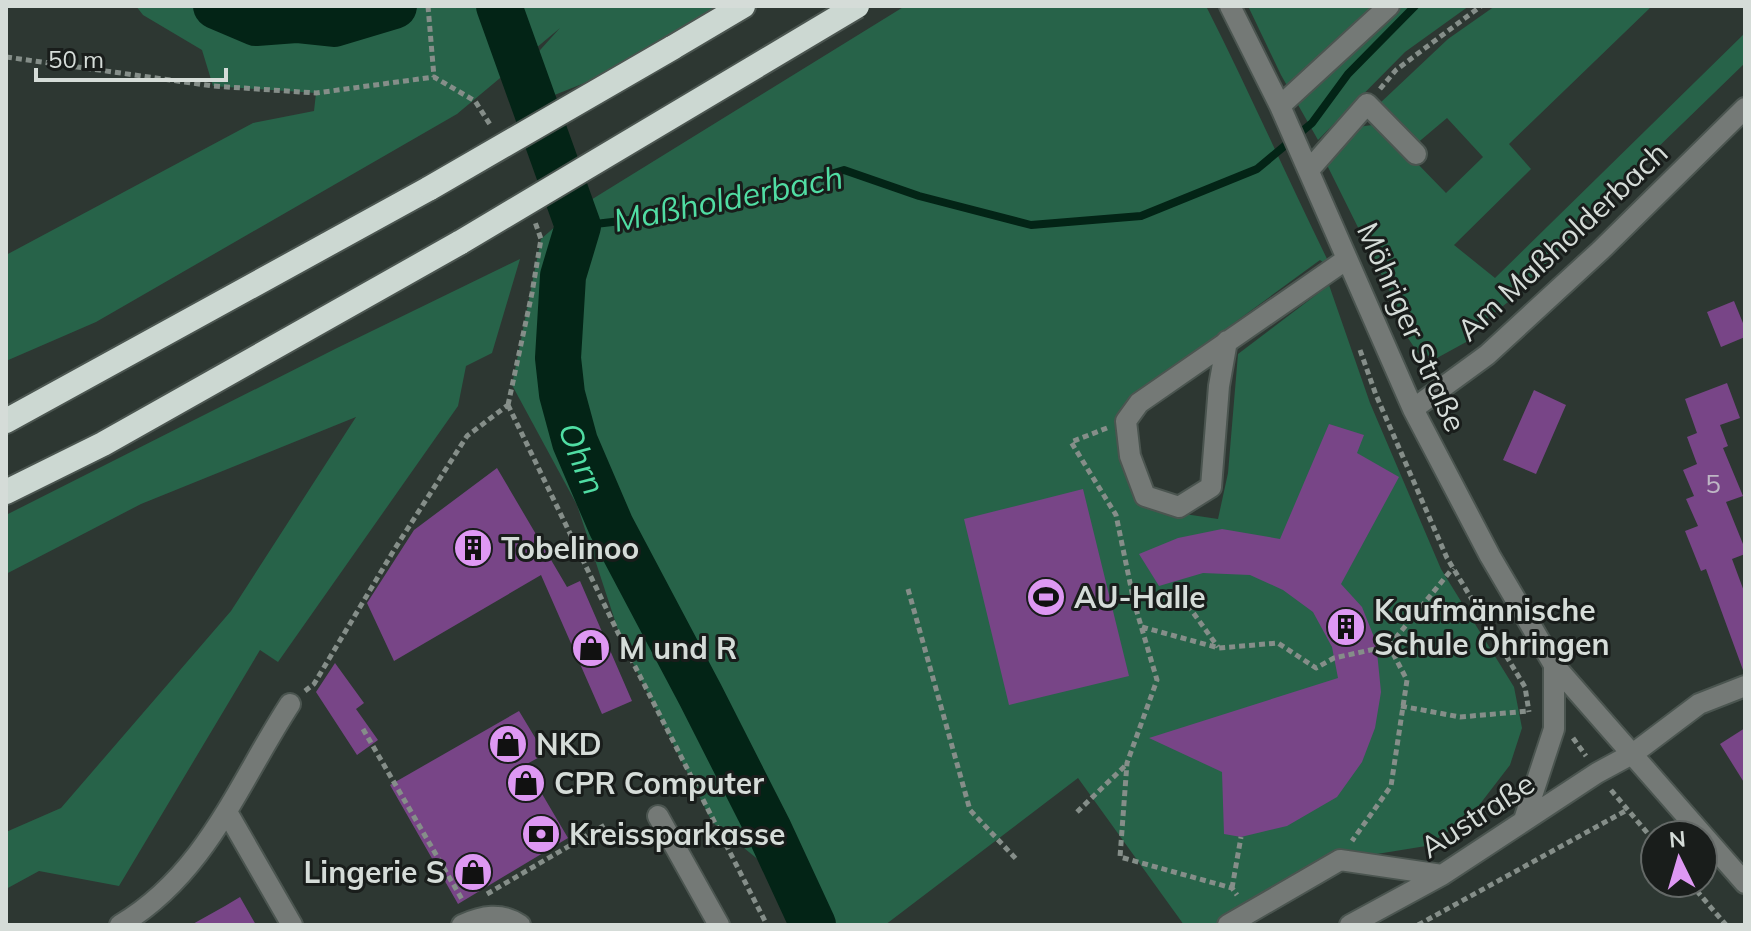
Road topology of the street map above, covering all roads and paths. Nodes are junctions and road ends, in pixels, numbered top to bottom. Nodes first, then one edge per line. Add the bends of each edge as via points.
1 (428, 6) edge
2 (743, 6) edge
3 (857, 6) edge
4 (1230, 6) edge
5 (1389, 6) edge
6 (1481, 6) edge
7 (6, 57) edge
8 (1367, 104) junction
9 (1280, 106) junction
10 (1745, 108) edge
11 (1416, 154) dead end
12 (1309, 170) junction
13 (1347, 259) junction
14 (1227, 341) junction
15 (1413, 409) junction
16 (6, 421) edge
17 (1126, 421) junction
18 (6, 492) edge
19 (1453, 568) dead end
20 (908, 589) dead end
21 (1176, 589) dead end
22 (1141, 626) junction
23 (1389, 646) junction
24 (1219, 648) junction
25 (1554, 665) junction
26 (1745, 686) edge
27 (290, 704) joint
28 (1401, 706) junction
29 (1529, 711) dead end
30 (363, 729) dead end
31 (1634, 753) junction
32 (1127, 763) junction
33 (227, 812) junction
34 (1077, 812) dead end
35 (658, 816) dead end
36 (1524, 820) junction
37 (1639, 824) edge
38 (605, 825) dead end
39 (1241, 837) dead end
40 (1340, 860) junction
41 (1018, 861) dead end
42 (1442, 875) junction
43 (1745, 883) edge
44 (1232, 888) junction
45 (480, 898) dead end
46 (1704, 899) edge
47 (1249, 912) junction
48 (464, 915) edge
49 (120, 925) edge
50 (292, 925) edge
51 (520, 925) edge
52 (719, 925) edge
53 (767, 925) edge
54 (1228, 925) edge
55 (1350, 925) edge
56 (1418, 925) edge
57 (1726, 925) edge

1 - 7 path via 434,77 316,93 213,86
2 - 16 highway, bridge via 430,188
3 - 18 highway, bridge via 461,242 103,444
4 - 9 street, Möhriger Straße
5 - 9 street
6 - 8 path via 1396,70
8 - 11 street
8 - 12 street
9 - 12 street, Möhriger Straße
10 - 15 street, Am Maßholderbach via 1487,355
12 - 13 street, Möhriger Straße
13 - 14 street
13 - 15 street, Möhriger Straße
14 - 17 street via 1139,403
14 - 17 street via 1211,487 1179,507 1145,496 1130,456
15 - 25 street, Möhriger Straße
17 - 22 path via 1071,442 1116,515
19 - 23 path
20 - 41 path via 970,810
21 - 24 path
22 - 24 path
22 - 32 path via 1157,680
23 - 24 path via 1334,658 1316,668 1278,643
23 - 28 path via 1407,680
25 - 31 street, Möhriger Straße
25 - 36 street via 1554,729
26 - 31 street, Austraße via 1699,704
27 - 33 street
27 - 53 path via 314,684 467,436 508,405
28 - 29 path via 1460,717
28 - 40 path via 1391,786
30 - 48 path
31 - 36 street, Austraße
31 - 43 street, Möhriger Straße
32 - 34 path
32 - 44 path via 1120,857
33 - 49 street via 204,849 168,889
33 - 50 street
35 - 52 street
36 - 42 street, Austraße
37 - 56 path via 1627,810
38 - 45 path
39 - 44 path
40 - 42 street
40 - 47 street
42 - 55 street, Austraße
44 - 47 path
46 - 57 path
47 - 54 street
48 - 51 street via 501,916

